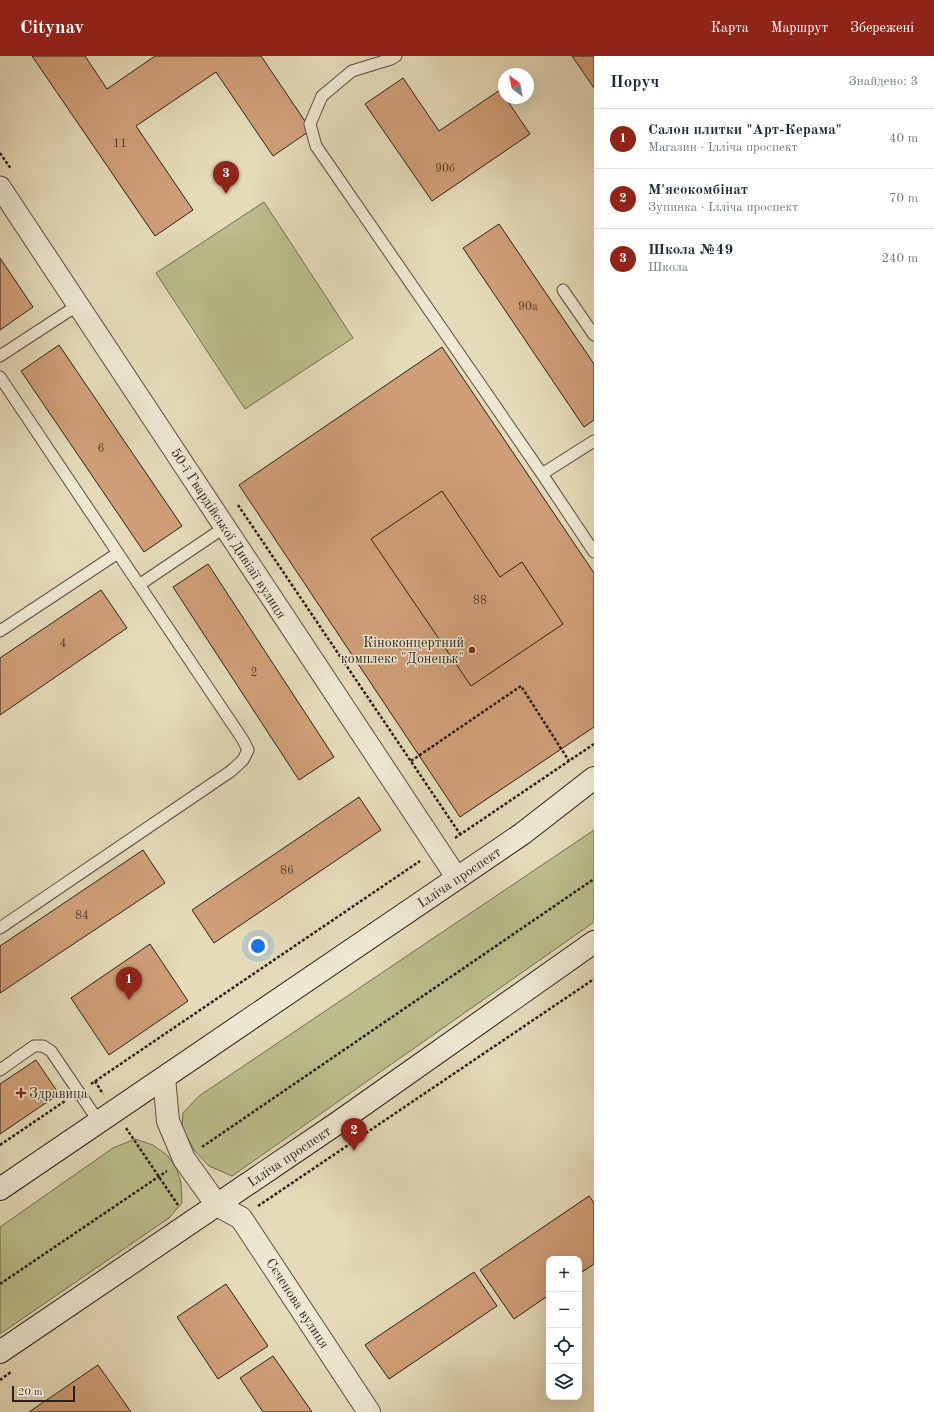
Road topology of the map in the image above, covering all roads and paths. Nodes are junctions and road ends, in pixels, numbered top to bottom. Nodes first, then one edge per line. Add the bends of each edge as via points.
1 (392, 57) edge
2 (6, 162) dead end
3 (0, 165) edge
4 (0, 187) edge
5 (564, 290) dead end
6 (78, 305) junction
7 (594, 335) edge
8 (0, 356) edge
9 (0, 377) edge
10 (594, 441) edge
11 (542, 474) junction
12 (225, 527) junction
13 (594, 552) edge
14 (118, 553) junction
15 (139, 585) junction
16 (0, 631) edge
17 (411, 761) dead end
18 (569, 761) dead end
19 (594, 778) edge
20 (594, 786) edge
21 (522, 834) junction
22 (420, 861) dead end
23 (457, 878) junction
24 (594, 879) edge
25 (0, 928) edge
26 (594, 942) edge
27 (594, 979) edge
28 (0, 1070) edge
29 (164, 1078) junction
30 (95, 1081) junction
31 (79, 1092) junction
32 (107, 1116) junction
33 (0, 1145) edge
34 (184, 1159) junction
35 (159, 1176) junction
36 (0, 1189) edge
37 (217, 1205) junction
38 (241, 1218) junction
39 (190, 1223) junction
40 (0, 1284) edge
41 (0, 1352) edge
42 (13, 1371) dead end
43 (0, 1380) edge
44 (369, 1412) edge

1 - 11 lane via 352,71 322,96 310,124 316,146
2 - 3 path
4 - 6 street, 50-ї Гвардійської Дивізії вулиця
5 - 7 lane
6 - 8 lane
6 - 12 street, 50-ї Гвардійської Дивізії вулиця
9 - 14 lane
10 - 11 lane
11 - 13 lane
12 - 15 lane
12 - 23 street, 50-ї Гвардійської Дивізії вулиця
14 - 15 lane
14 - 16 lane
15 - 25 lane via 248,750 243,760 231,771
17 - 18 path via 521,686
19 - 21 main road, Ілліча проспект
20 - 21 main road, Ілліча проспект
21 - 23 main road, Ілліча проспект
22 - 30 path
23 - 29 main road, Ілліча проспект
24 - 34 path
26 - 37 main road, Ілліча проспект
27 - 38 path
28 - 31 lane via 34,1046 43,1046 51,1051
29 - 32 main road, Ілліча проспект
29 - 34 main road via 168,1121
30 - 31 path
30 - 32 path
31 - 32 lane
31 - 33 path
32 - 35 path
32 - 36 main road, Ілліча проспект
34 - 35 path
34 - 37 main road
35 - 39 path
35 - 40 path
37 - 38 main road, Сєченова вулиця
37 - 39 main road, Ілліча проспект
38 - 44 main road, Сєченова вулиця
39 - 41 main road, Ілліча проспект
42 - 43 path

